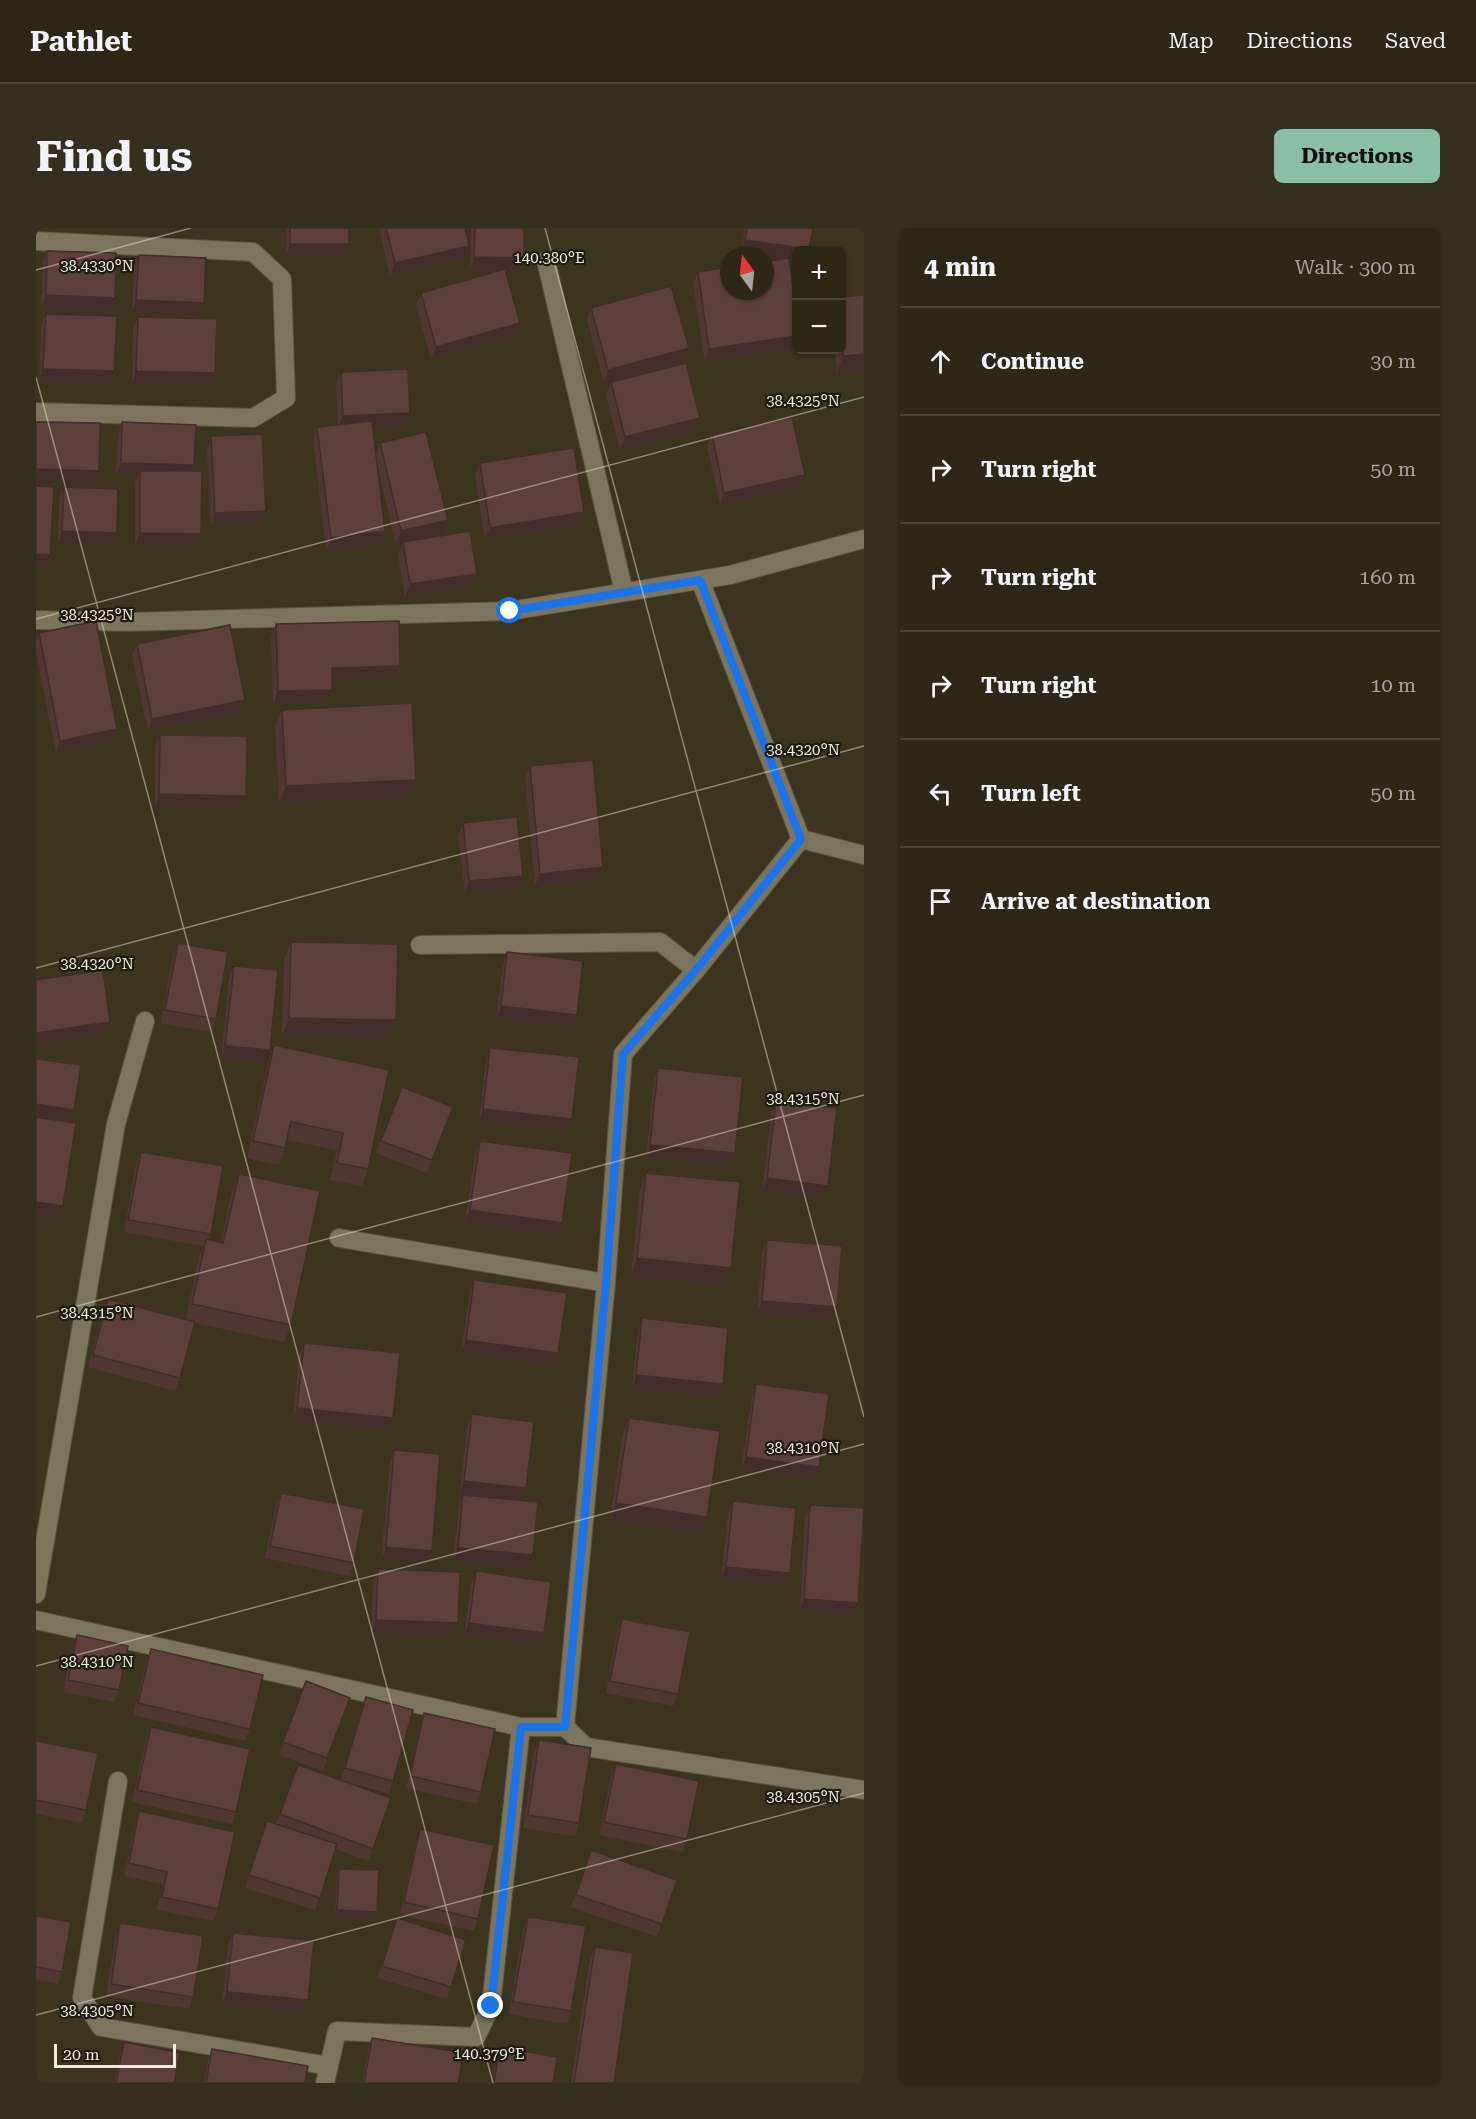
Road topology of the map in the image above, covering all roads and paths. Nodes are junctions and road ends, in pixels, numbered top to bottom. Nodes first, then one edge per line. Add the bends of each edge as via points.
1 (36, 241) edge
2 (546, 261) dead end
3 (36, 412) edge
4 (864, 539) edge
5 (700, 580) junction
6 (624, 592) junction
7 (36, 620) edge
8 (801, 839) junction
9 (864, 855) edge
10 (420, 945) dead end
11 (696, 970) junction
12 (145, 1021) dead end
13 (339, 1238) dead end
14 (606, 1283) junction
15 (36, 1594) edge
16 (36, 1620) edge
17 (521, 1727) junction
18 (565, 1727) junction
19 (118, 1781) dead end
20 (864, 1790) edge
21 (327, 2074) edge

1 - 3 lane via 253,252 282,279 286,398 253,418
2 - 6 lane
4 - 5 lane
5 - 6 lane
5 - 8 lane
6 - 7 lane via 510,611 128,622
8 - 9 lane
8 - 11 lane
10 - 11 lane via 660,942
11 - 14 lane via 623,1054
12 - 15 lane via 116,1124
13 - 14 lane
14 - 18 lane
16 - 17 lane
17 - 18 lane
17 - 21 lane via 491,2006 476,2037 337,2031
18 - 20 lane via 586,1747
19 - 21 lane via 82,1998 101,2027

